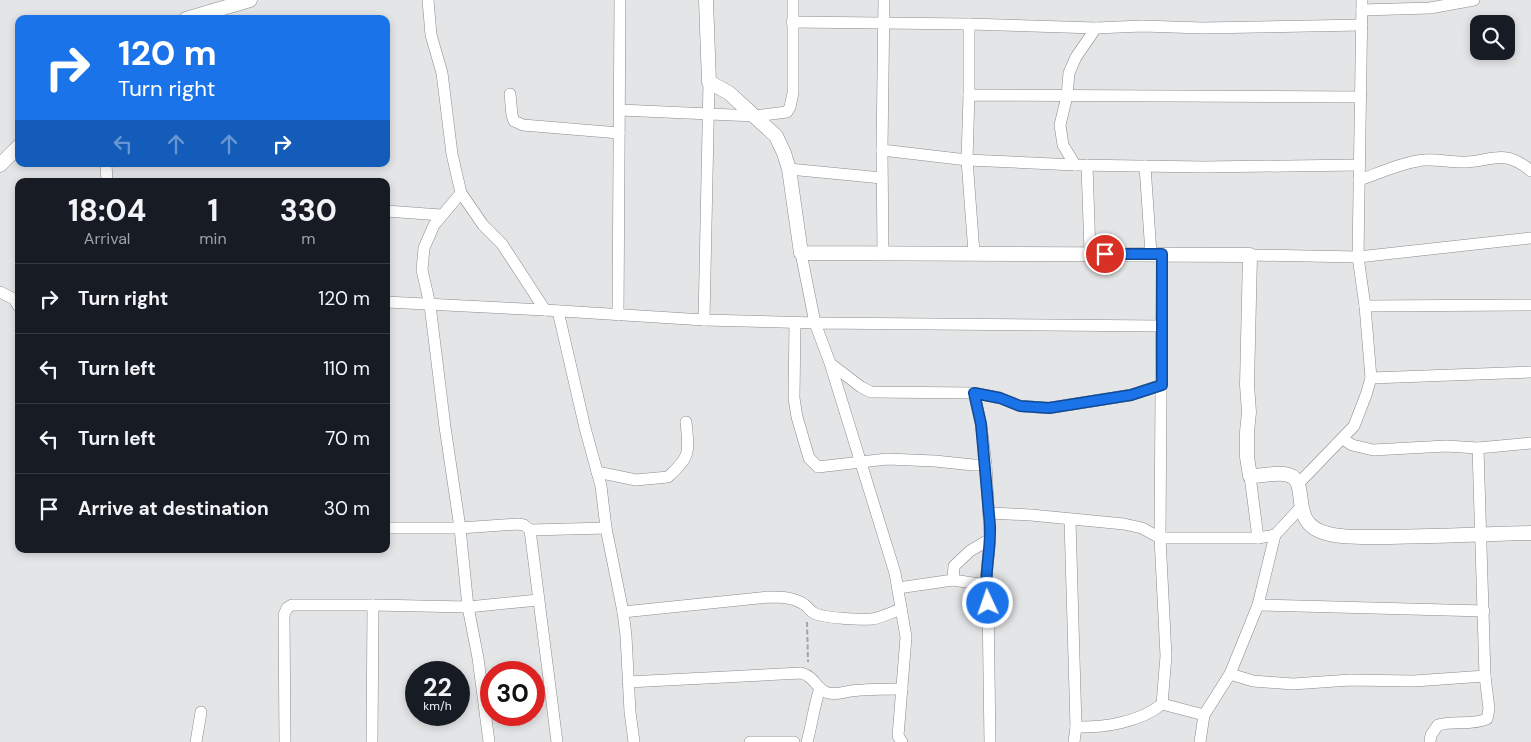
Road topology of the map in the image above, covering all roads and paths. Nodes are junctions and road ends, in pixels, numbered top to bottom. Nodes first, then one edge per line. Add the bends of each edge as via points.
1 (250, 0) edge
2 (428, 0) edge
3 (620, 0) edge
4 (706, 0) edge
5 (793, 0) edge
6 (884, 0) edge
7 (1474, 0) edge
8 (1362, 5) edge
9 (199, 15) edge
10 (792, 22) junction
11 (884, 24) junction
12 (969, 24) junction
13 (1362, 25) junction
14 (1096, 28) junction
15 (709, 82) junction
16 (510, 94) dead end
17 (969, 95) junction
18 (1067, 96) junction
19 (1361, 97) junction
20 (620, 110) junction
21 (708, 113) junction
22 (755, 116) junction
23 (619, 133) junction
24 (15, 150) edge
25 (882, 150) junction
26 (967, 160) junction
27 (0, 165) edge
28 (1075, 165) junction
29 (1087, 165) junction
30 (1359, 165) junction
31 (1145, 166) junction
32 (789, 169) junction
33 (1531, 171) edge
34 (882, 178) junction
35 (1359, 180) junction
36 (461, 193) junction
37 (390, 211) edge
38 (441, 215) junction
39 (1531, 238) edge
40 (801, 253) junction
41 (882, 253) junction
42 (974, 253) junction
43 (1090, 253) junction
44 (1157, 254) junction
45 (1250, 255) junction
46 (1358, 257) junction
47 (0, 292) edge
48 (15, 301) edge
49 (390, 302) edge
50 (430, 305) junction
51 (1531, 305) edge
52 (1365, 306) junction
53 (545, 310) junction
54 (558, 311) junction
55 (618, 315) junction
56 (704, 320) junction
57 (795, 323) junction
58 (815, 323) junction
59 (1162, 326) junction
60 (830, 362) junction
61 (1531, 372) edge
62 (1371, 378) junction
63 (1162, 385) junction
64 (974, 393) junction
65 (686, 422) dead end
66 (1343, 439) junction
67 (1531, 444) edge
68 (1478, 448) junction
69 (861, 462) junction
70 (986, 464) junction
71 (597, 472) junction
72 (1250, 476) junction
73 (1298, 484) junction
74 (1302, 507) junction
75 (989, 513) junction
76 (1070, 520) junction
77 (390, 528) edge
78 (460, 528) junction
79 (606, 528) junction
80 (530, 530) junction
81 (1531, 533) edge
82 (1274, 535) junction
83 (1481, 535) junction
84 (1160, 538) junction
85 (1258, 538) junction
86 (990, 539) junction
87 (953, 580) junction
88 (898, 588) junction
89 (985, 590) junction
90 (538, 600) junction
91 (1258, 604) junction
92 (373, 605) junction
93 (807, 606) junction
94 (468, 607) junction
95 (901, 609) junction
96 (1484, 611) junction
97 (623, 612) junction
98 (1230, 674) junction
99 (809, 675) junction
100 (1485, 676) junction
101 (628, 682) junction
102 (820, 688) junction
103 (902, 690) junction
104 (1162, 704) junction
105 (201, 712) dead end
106 (1204, 715) junction
107 (1076, 727) junction
108 (196, 742) edge
109 (285, 742) edge
110 (372, 742) edge
111 (489, 742) edge
112 (558, 742) edge
113 (634, 742) edge
114 (750, 742) edge
115 (794, 742) edge
116 (807, 742) edge
117 (902, 742) edge
118 (990, 742) edge
119 (1074, 742) edge
120 (1200, 742) edge
121 (1430, 742) edge

1 - 9 street
2 - 36 street via 431,35 442,73 452,154
3 - 20 street
4 - 15 street
5 - 10 street
6 - 11 street
7 - 8 street via 1430,8
8 - 13 street
10 - 11 street
10 - 22 street via 793,93 790,108 787,112
11 - 12 street
11 - 25 street
12 - 14 street
12 - 17 street
13 - 14 street
13 - 19 street
14 - 18 street via 1069,73
15 - 21 street
15 - 22 street via 729,93
16 - 23 street via 514,121 523,125
17 - 18 street
17 - 26 street
18 - 19 street
18 - 28 street via 1060,134
19 - 30 street
20 - 21 street
20 - 23 street
21 - 22 street
21 - 56 street
22 - 32 street via 776,136
23 - 55 street
24 - 27 street
25 - 26 street
25 - 34 street
26 - 28 street
26 - 42 street
28 - 29 street
29 - 31 street
29 - 43 street
30 - 31 street
30 - 35 street
31 - 44 street
32 - 34 street
32 - 40 street
33 - 35 street via 1508,157 1498,156 1464,162 1424,160
34 - 41 street
35 - 46 street
36 - 38 street
36 - 53 street via 483,225 502,244
37 - 38 street
38 - 50 street via 424,248 422,270
39 - 46 street
40 - 41 street
40 - 58 street
41 - 42 street
42 - 43 street
43 - 44 street
44 - 45 street
44 - 59 street
45 - 46 street
45 - 72 street via 1247,384
46 - 52 street
47 - 48 street
49 - 50 street
50 - 53 street
50 - 78 street
51 - 52 street
52 - 62 street
53 - 54 street
54 - 55 street
54 - 71 street
55 - 56 street
56 - 57 street
57 - 58 street
57 - 69 street via 794,398 809,458 818,467
58 - 59 street
58 - 60 street
59 - 63 street
60 - 64 street via 871,392
60 - 69 street
61 - 62 street
62 - 66 street via 1354,426
63 - 64 street via 1131,395 1049,408 1020,406
63 - 84 street
64 - 70 street
65 - 71 street via 687,457 668,477 636,480
66 - 68 street via 1352,445 1373,450 1446,446
66 - 73 street
67 - 68 street
68 - 83 street
69 - 70 street via 887,459
69 - 88 street
70 - 75 street
71 - 79 street
72 - 73 street via 1285,474
72 - 85 street
73 - 74 street
74 - 82 street
74 - 83 street via 1306,522 1312,529 1330,534
75 - 76 street
75 - 86 street
76 - 84 street via 1124,524 1142,528
76 - 107 street
77 - 78 street
78 - 80 street via 518,524
78 - 94 street
79 - 80 street
79 - 97 street
80 - 90 street
81 - 83 street
82 - 85 street
82 - 91 street
83 - 96 street
84 - 85 street
84 - 104 street via 1166,656
86 - 87 street via 954,566
86 - 89 street
87 - 88 street
87 - 89 street via 979,584
88 - 95 street
89 - 118 street via 988,603
90 - 94 street
90 - 112 street
91 - 96 street
91 - 98 street
92 - 94 street
92 - 109 street via 292,605 287,608 284,615
92 - 110 street
93 - 95 street via 813,613 823,616 854,619 873,619
93 - 97 street via 783,597 768,597
93 - 99 path
94 - 111 street
95 - 103 street via 906,637
96 - 100 street
97 - 101 street
98 - 100 street via 1253,681 1293,684
98 - 106 street
99 - 101 street via 790,673
99 - 102 street
100 - 121 street via 1487,719 1438,725
101 - 113 street
102 - 103 street via 834,694
102 - 116 street
103 - 117 street via 898,736
104 - 106 street
104 - 107 street via 1122,722 1096,728
105 - 108 street
106 - 120 street
107 - 119 street
114 - 115 street

